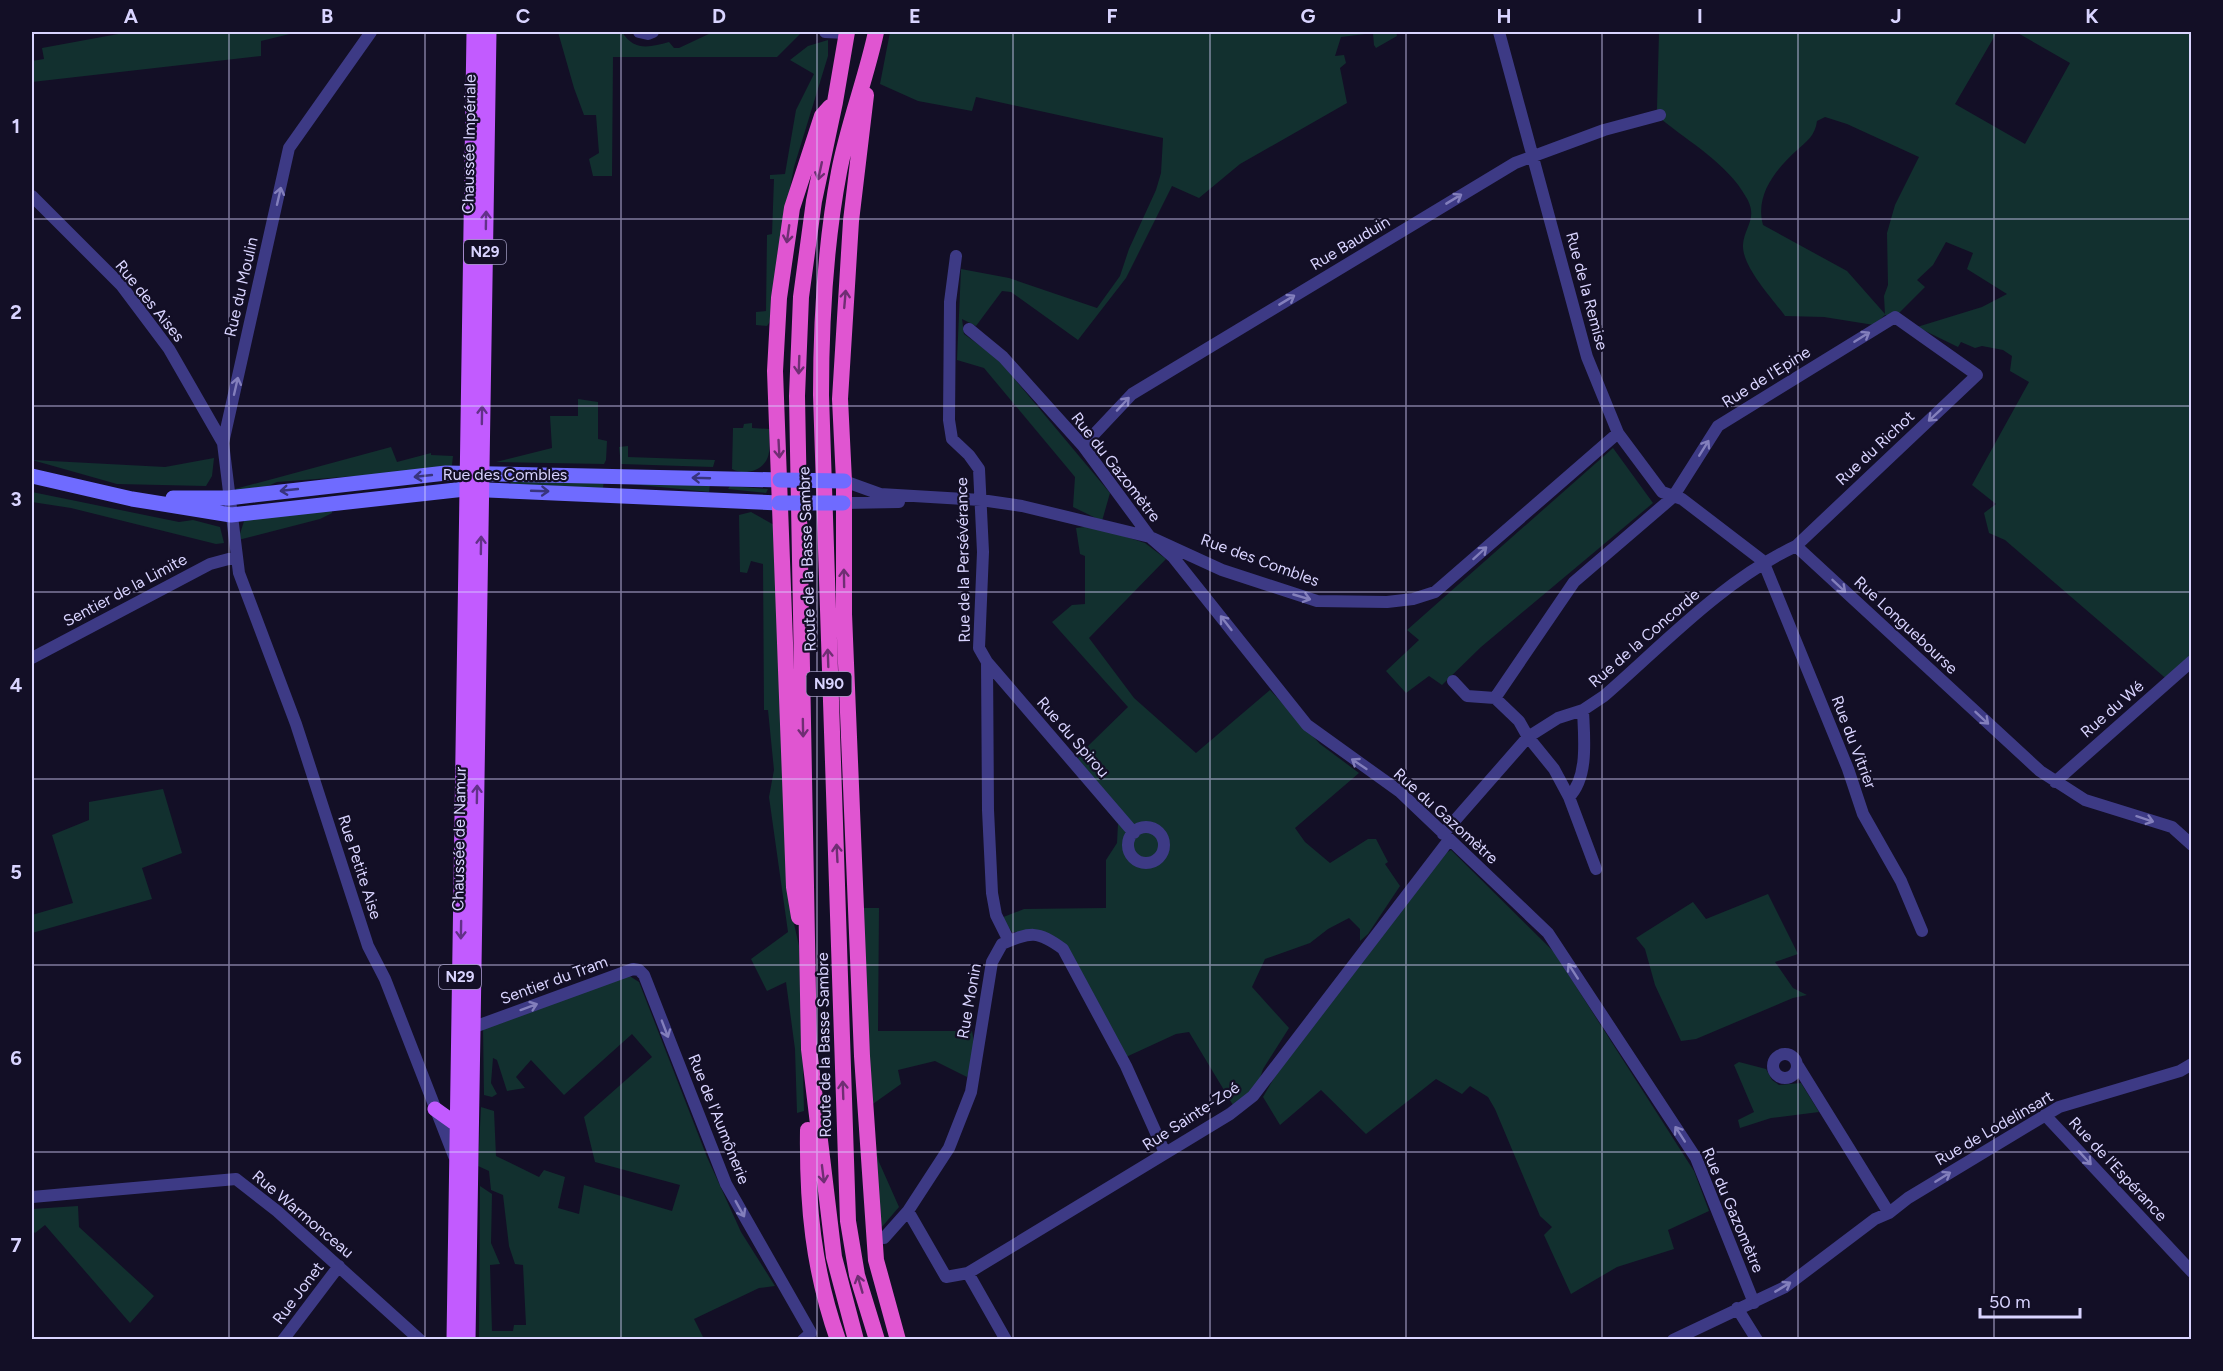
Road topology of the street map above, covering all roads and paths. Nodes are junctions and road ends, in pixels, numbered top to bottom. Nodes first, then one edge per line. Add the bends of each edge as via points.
1 (371, 32) edge
2 (474, 32) edge
3 (489, 32) edge
4 (639, 32) edge
5 (653, 32) edge
6 (825, 32) edge
7 (847, 32) edge
8 (876, 32) edge
9 (1499, 32) edge
10 (871, 53) junction
11 (835, 102) junction
12 (1660, 115) dead end
13 (1533, 155) junction
14 (32, 196) edge
15 (956, 256) dead end
16 (969, 329) dead end
17 (1977, 375) joint
18 (1618, 434) junction
19 (223, 443) junction
20 (1083, 446) junction
21 (465, 473) junction
22 (481, 473) junction
23 (32, 476) edge
24 (780, 480) junction
25 (844, 481) junction
26 (465, 489) junction
27 (481, 489) junction
28 (1673, 497) junction
29 (228, 498) junction
30 (132, 499) junction
31 (981, 500) junction
32 (779, 503) junction
33 (843, 503) junction
34 (231, 515) junction
35 (1150, 537) junction
36 (1796, 546) junction
37 (236, 557) junction
38 (1763, 561) junction
39 (465, 564) junction
40 (239, 573) joint
41 (32, 658) edge
42 (2192, 661) edge
43 (987, 662) junction
44 (1453, 681) dead end
45 (478, 694) junction
46 (1495, 698) junction
47 (1583, 710) junction
48 (1528, 737) junction
49 (2055, 782) junction
50 (1569, 797) junction
51 (1134, 833) dead end
52 (1446, 837) junction
53 (2192, 845) edge
54 (1596, 869) dead end
55 (839, 893) junction
56 (1922, 931) dead end
57 (1009, 941) junction
58 (808, 971) junction
59 (644, 975) joint
60 (860, 993) junction
61 (474, 1027) junction
62 (862, 1064) junction
63 (2192, 1065) edge
64 (1798, 1066) dead end
65 (813, 1096) junction
66 (435, 1109) junction
67 (2045, 1115) junction
68 (458, 1125) junction
69 (1165, 1154) junction
70 (458, 1168) junction
71 (845, 1172) junction
72 (457, 1192) junction
73 (32, 1197) edge
74 (471, 1206) junction
75 (908, 1211) junction
76 (1889, 1214) junction
77 (884, 1238) dead end
78 (339, 1266) junction
79 (2192, 1272) edge
80 (968, 1273) junction
81 (1754, 1303) junction
82 (1737, 1308) junction
83 (807, 1336) edge
84 (283, 1340) edge
85 (420, 1340) edge
86 (454, 1340) edge
87 (461, 1340) edge
88 (468, 1340) edge
89 (838, 1340) edge
90 (856, 1340) edge
91 (877, 1340) edge
92 (897, 1340) edge
93 (1006, 1340) edge
94 (1673, 1340) edge
95 (1757, 1340) edge

19 -> 1 street, Rue du Moulin via 289,148
2 - 21 main road, Chaussée Impériale / N29
22 -> 3 main road, Chaussée Impériale / N29
4 - 5 street
6 - 7 street
7 - 11 highway, Route de la Basse Sambre / N90
8 - 10 highway, Route de la Basse Sambre / N90
9 - 13 street, Rue de la Remise
25 -> 10 highway via 840,399 843,317
55 -> 10 highway, Route de la Basse Sambre / N90 via 823,518 821,314 839,173 850,119
11 -> 24 highway via 822,116 792,208 779,298 775,371
11 -> 58 highway, Route de la Basse Sambre / N90 via 814,201 801,297 797,396
12 - 13 street, Rue Bauduin
13 - 18 street, Rue de la Remise via 1587,357
20 -> 13 street, Rue Bauduin via 1132,394
14 - 19 street, Rue des Aises via 121,285 169,349
15 - 31 street, Rue de la Persévérance via 950,302 949,420 952,439 979,469
16 - 20 street, Rue du Gazomètre via 1003,357
28 -> 17 street, Rue de l'Epine via 1719,426 1895,317
17 -> 36 street, Rue du Richot
18 - 28 street via 1652,482
35 -> 18 street, Rue des Combles via 1222,570 1317,601 1413,599 1443,586
19 - 29 street, Rue du Moulin
20 - 35 street, Rue du Gazomètre
21 - 22 main road, Rue des Combles
21 - 26 main road, Chaussée de Namur / N29
21 -> 29 main road, Rue des Combles
24 -> 22 main road, Rue des Combles
22 - 27 main road, Chaussée de Namur / N29
23 - 30 main road
24 - 25 main road, Rue des Combles, bridge
24 - 32 highway
25 - 31 street, Rue des Combles via 880,494
25 - 33 highway
26 - 27 main road, Rue des Combles
26 - 34 main road, Rue des Combles
26 - 39 main road, Chaussée de Namur / N29
27 -> 32 main road, Rue des Combles
45 -> 27 main road, Chaussée de Namur / N29
28 - 38 street via 1682,499
28 - 46 street, Rue de l'Epine via 1574,582
29 - 30 main road, Rue des Combles
29 - 34 street, Rue du Moulin
30 - 34 main road, Rue des Combles
31 - 33 street, Rue des Combles
31 - 35 street, Rue des Combles
31 - 43 street, Rue de la Persévérance via 979,648
32 - 33 main road, Rue des Combles, bridge
32 - 58 highway via 794,887
60 -> 33 highway
34 - 37 street, Rue du Moulin
52 -> 35 street, Rue du Gazomètre via 1399,791 1307,725 1173,557
36 - 38 street
36 -> 49 street, Rue Longuebourse
37 - 40 street, Rue du Moulin
37 - 41 street, Sentier de la Limite via 210,564
38 - 47 street, Rue de la Concorde via 1732,582 1604,696
38 - 56 street, Rue du Vitrier via 1863,814 1901,881
39 - 45 main road, N29 via 472,596 472,686
39 -> 68 main road, Chaussée de Namur / N29
40 - 66 street, Rue Petite Aise via 296,724 368,946 385,979
42 - 49 street, Rue du Wé
43 - 51 street, Rue du Spirou
43 - 57 street, Rue de la Persévérance via 992,893 996,915
44 - 46 street via 1467,696
61 -> 45 main road, Chaussée de Namur / N29
46 - 48 street
47 - 48 street, Rue de la Concorde via 1558,718
47 - 50 street via 1582,766 1576,790
48 - 50 street via 1554,769
48 - 52 street, Rue de la Concorde
49 -> 53 street, Rue Longuebourse via 2085,800 2172,827
50 - 54 street
52 - 69 street, Rue Sainte-Zoé via 1253,1096
81 -> 52 street, Rue du Gazomètre via 1696,1158 1548,933
55 - 60 highway
71 -> 55 highway, Route de la Basse Sambre / N90
57 - 69 street via 1030,933 1063,949 1120,1055
57 - 75 street, Rue Monin via 1002,944 992,962 971,1092 949,1148
58 - 65 highway, Route de la Basse Sambre / N90
61 -> 59 street, Sentier du Tram via 633,969
59 -> 83 street, Rue de l'Aumônerie via 726,1184
60 - 62 highway
61 - 74 main road, Chaussée de Namur / N29
62 - 71 highway
62 - 92 highway via 876,1260
63 - 67 street, Rue de Lodelinsart via 2059,1107
64 - 76 street
65 - 89 highway via 808,1131 811,1233
65 -> 90 highway, Route de la Basse Sambre / N90 via 834,1257
66 - 68 main road
66 - 70 street, Rue Petite Aise
76 -> 67 street, Rue de Lodelinsart via 1908,1198
67 -> 79 street, Rue de l'Espérance
68 - 70 main road, Chaussée de Namur / N29
68 - 74 main road, Chaussée de Namur / N29 via 465,1136 465,1188
69 - 80 street, Rue Sainte-Zoé
70 - 72 main road, Chaussée de Namur / N29
91 -> 71 highway, Route de la Basse Sambre / N90 via 857,1275
72 - 86 main road, Chaussée de Namur / N29
72 - 87 main road, Chaussée de Namur / N29 via 463,1208
73 - 78 street, Rue Warmonceau via 236,1179
74 - 88 main road, Chaussée de Namur / N29
75 - 77 street, Rue Monin
75 - 80 street via 946,1277
81 -> 76 street, Rue de Lodelinsart via 1785,1287 1875,1219
78 - 84 street, Rue Jonet
78 - 85 street, Rue Warmonceau
80 - 93 street
81 - 82 street, Rue de Lodelinsart
82 - 94 street, Rue de Lodelinsart
82 - 95 street

